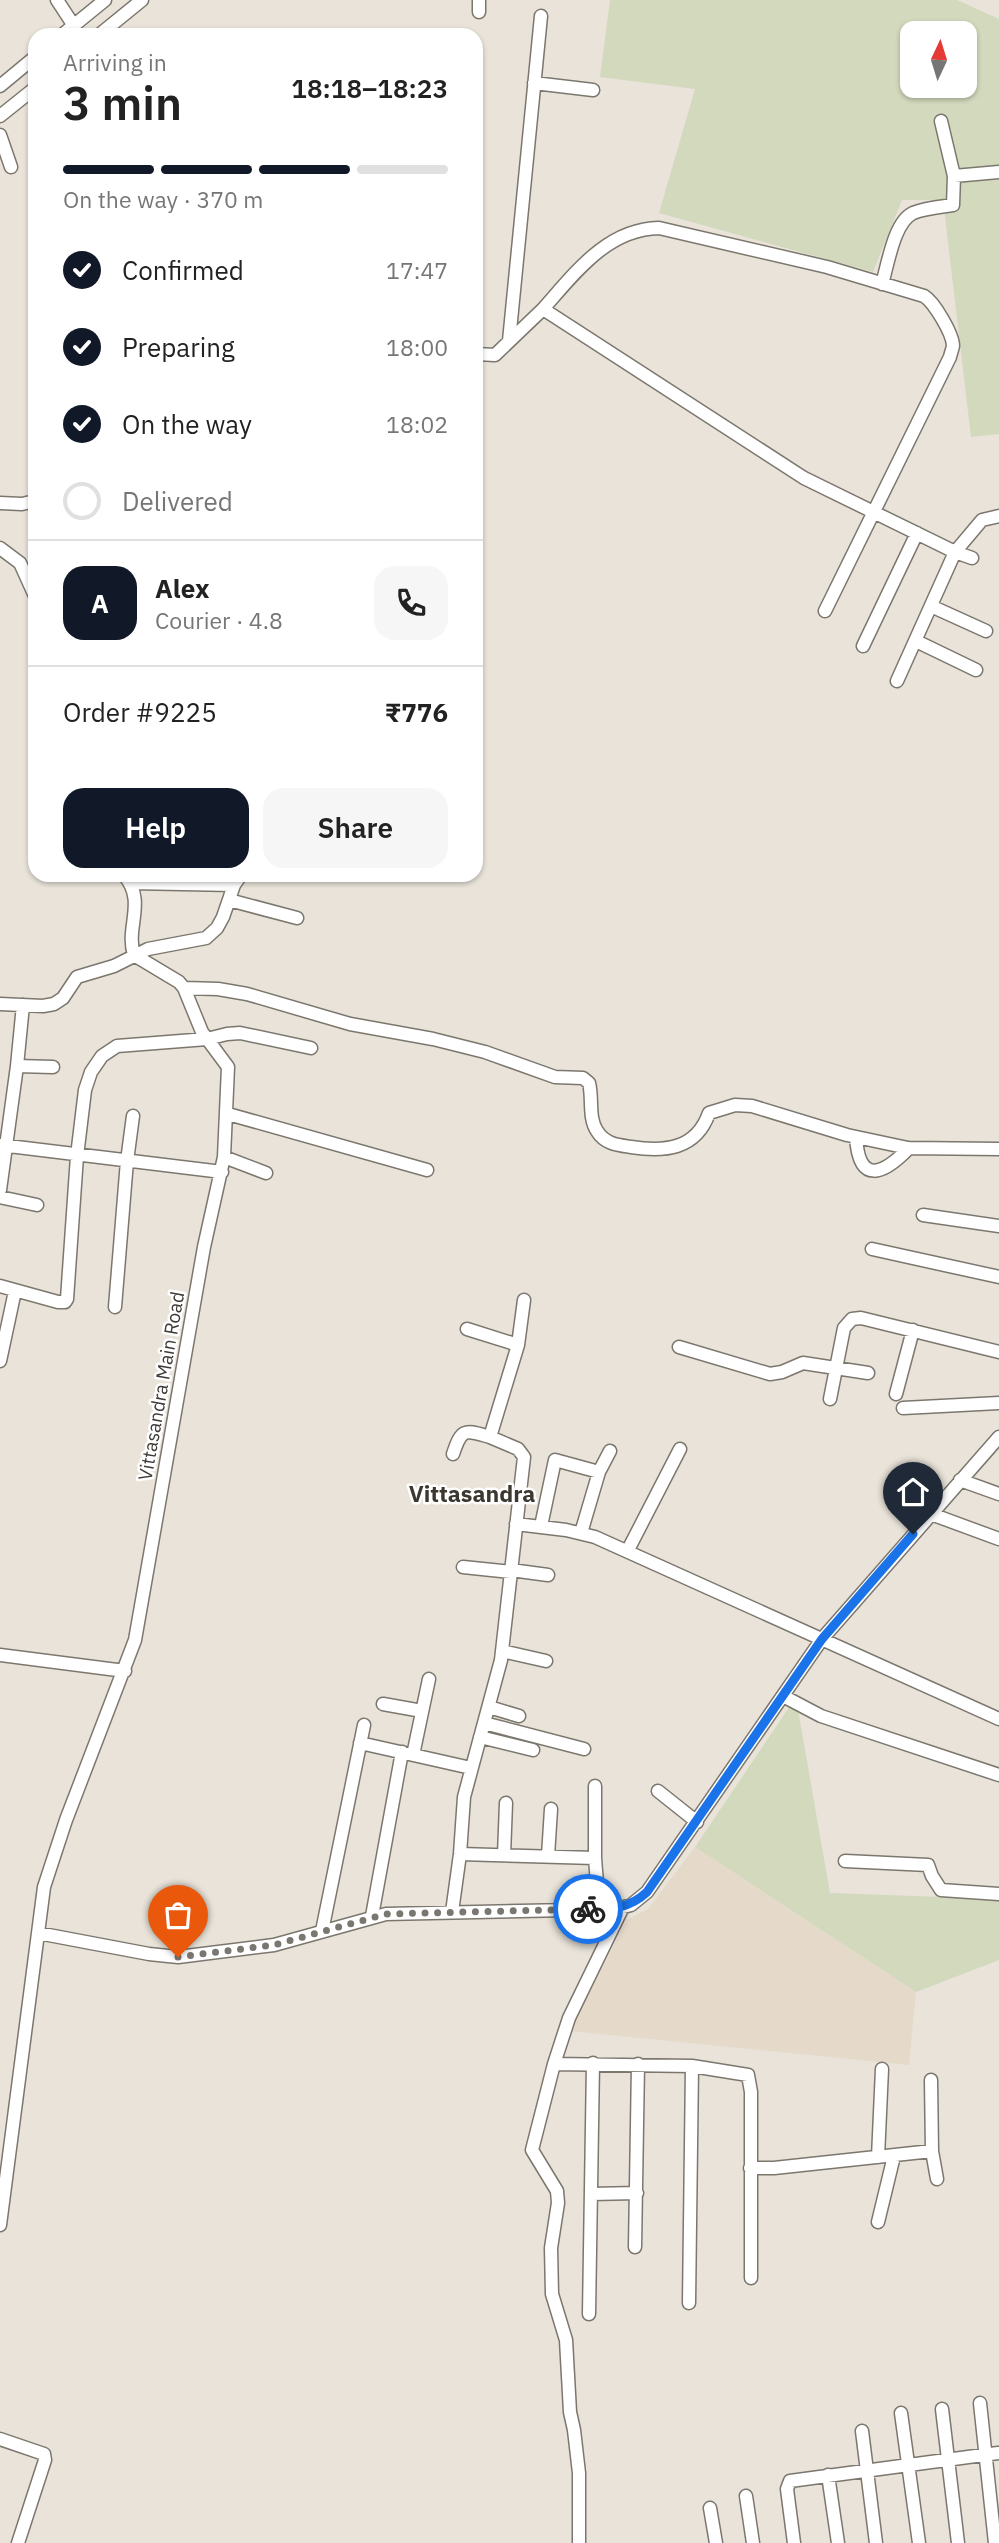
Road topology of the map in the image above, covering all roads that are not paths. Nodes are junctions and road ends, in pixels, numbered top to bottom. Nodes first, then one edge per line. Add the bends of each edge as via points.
1 (57, 0) edge
2 (104, 0) edge
3 (142, 0) edge
4 (541, 16) dead end
5 (74, 26) junction
6 (71, 28) edge
7 (108, 28) edge
8 (28, 63) edge
9 (534, 83) junction
10 (0, 86) edge
11 (593, 90) dead end
12 (28, 94) edge
13 (0, 116) edge
14 (940, 121) dead end
15 (0, 135) edge
16 (11, 167) dead end
17 (999, 172) edge
18 (954, 176) junction
19 (882, 284) junction
20 (543, 309) junction
21 (509, 341) junction
22 (483, 354) edge
23 (28, 502) edge
24 (0, 503) edge
25 (874, 512) junction
26 (999, 516) edge
27 (917, 533) junction
28 (0, 548) edge
29 (956, 552) junction
30 (972, 558) dead end
31 (28, 581) edge
32 (933, 607) junction
33 (825, 611) dead end
34 (986, 631) dead end
35 (916, 641) junction
36 (863, 646) dead end
37 (976, 670) dead end
38 (897, 681) dead end
39 (128, 882) edge
40 (236, 882) edge
41 (229, 900) junction
42 (297, 918) dead end
43 (134, 955) junction
44 (184, 988) junction
45 (0, 1004) edge
46 (23, 1005) junction
47 (207, 1039) junction
48 (311, 1048) dead end
49 (17, 1066) junction
50 (53, 1067) dead end
51 (7, 1096) edge
52 (228, 1114) junction
53 (133, 1116) dead end
54 (856, 1137) junction
55 (4, 1145) edge
56 (909, 1148) junction
57 (999, 1149) edge
58 (78, 1156) junction
59 (224, 1157) junction
60 (127, 1161) junction
61 (427, 1170) dead end
62 (222, 1172) junction
63 (266, 1173) dead end
64 (0, 1190) edge
65 (0, 1196) edge
66 (37, 1205) dead end
67 (923, 1214) dead end
68 (999, 1226) edge
69 (872, 1249) dead end
70 (999, 1277) edge
71 (0, 1286) edge
72 (15, 1291) junction
73 (524, 1300) dead end
74 (116, 1307) dead end
75 (467, 1329) dead end
76 (913, 1330) junction
77 (518, 1345) junction
78 (679, 1347) dead end
79 (999, 1352) edge
80 (0, 1361) edge
81 (836, 1368) junction
82 (868, 1373) dead end
83 (896, 1394) dead end
84 (830, 1399) dead end
85 (999, 1403) edge
86 (903, 1408) dead end
87 (490, 1437) junction
88 (997, 1443) edge
89 (680, 1449) dead end
90 (610, 1451) dead end
91 (453, 1454) dead end
92 (599, 1472) junction
93 (961, 1480) junction
94 (999, 1494) edge
95 (931, 1514) junction
96 (516, 1524) junction
97 (541, 1526) junction
98 (581, 1533) junction
99 (999, 1539) edge
100 (628, 1550) junction
101 (463, 1567) dead end
102 (511, 1571) junction
103 (548, 1575) dead end
104 (822, 1639) junction
105 (502, 1651) junction
106 (0, 1655) edge
107 (545, 1661) dead end
108 (125, 1671) junction
109 (429, 1679) dead end
110 (783, 1696) junction
111 (383, 1704) dead end
112 (489, 1707) junction
113 (422, 1712) junction
114 (519, 1716) dead end
115 (999, 1719) edge
116 (484, 1723) junction
117 (364, 1725) dead end
118 (480, 1737) junction
119 (360, 1742) junction
120 (584, 1749) dead end
121 (533, 1750) dead end
122 (408, 1753) junction
123 (471, 1768) junction
124 (999, 1775) edge
125 (595, 1786) dead end
126 (657, 1791) dead end
127 (506, 1802) dead end
128 (551, 1810) dead end
129 (697, 1822) junction
130 (460, 1854) junction
131 (504, 1855) junction
132 (548, 1856) junction
133 (595, 1858) junction
134 (845, 1861) dead end
135 (999, 1894) edge
136 (624, 1907) junction
137 (599, 1909) junction
138 (452, 1912) junction
139 (372, 1916) junction
140 (322, 1931) junction
141 (38, 1933) junction
142 (593, 2063) junction
143 (554, 2064) junction
144 (638, 2064) junction
145 (692, 2066) junction
146 (882, 2069) dead end
147 (931, 2080) dead end
148 (932, 2151) junction
149 (894, 2156) junction
150 (878, 2157) junction
151 (750, 2168) junction
152 (937, 2179) dead end
153 (636, 2193) junction
154 (591, 2194) junction
155 (878, 2222) dead end
156 (0, 2225) edge
157 (635, 2247) dead end
158 (751, 2278) dead end
159 (689, 2303) dead end
160 (589, 2314) dead end
161 (979, 2403) dead end
162 (942, 2409) dead end
163 (901, 2413) dead end
164 (862, 2431) dead end
165 (0, 2439) edge
166 (992, 2454) edge
167 (948, 2460) junction
168 (907, 2465) junction
169 (866, 2469) junction
170 (828, 2475) junction
171 (746, 2496) dead end
172 (710, 2508) dead end
173 (18, 2543) edge
174 (579, 2543) edge
175 (716, 2543) edge
176 (753, 2543) edge
177 (794, 2543) edge
178 (838, 2543) edge
179 (876, 2543) edge
180 (919, 2543) edge
181 (958, 2543) edge
182 (995, 2543) edge

1 - 5 street
2 - 5 street
3 - 7 street
4 - 9 street
5 - 6 street
8 - 10 street
9 - 11 street
9 - 21 street
12 - 13 street
14 - 18 street
15 - 16 street
17 - 18 street
18 - 19 street via 953,205 905,218
19 - 20 street via 827,267 659,228 641,228 596,252
19 - 25 street via 932,301 953,346
20 - 21 street
20 - 25 street via 804,478
21 - 22 street via 495,355
23 - 24 street
25 - 27 street
25 - 33 street
26 - 29 street via 982,520
27 - 29 street
27 - 36 street
28 - 31 street via 20,563
29 - 30 street
29 - 32 street
32 - 34 street
32 - 35 street
35 - 37 street
35 - 38 street
39 - 43 street via 135,903
40 - 41 street
41 - 42 street
41 - 43 street via 217,928 206,938
43 - 44 street, Vittasandra Main Road via 174,977
43 - 46 street via 77,977 54,1004
44 - 47 street, Vittasandra Main Road
44 - 54 street via 247,994 350,1024 485,1052 555,1077 583,1078 589,1083 596,1130 612,1144 668,1150 695,1134 709,1113 735,1105
45 - 46 street
46 - 49 street
47 - 48 street via 240,1034
47 - 52 street, Vittasandra Main Road via 228,1067
47 - 58 street via 117,1046 102,1056 85,1090
49 - 50 street
49 - 51 street
51 - 55 street
52 - 59 street, Vittasandra Main Road
52 - 61 street
53 - 60 street
54 - 56 street
54 - 56 street via 860,1161 870,1171 888,1167
55 - 58 street
55 - 64 street
56 - 57 street
58 - 60 street
58 - 72 street via 67,1299 58,1303
59 - 62 street, Vittasandra Main Road
59 - 63 street
60 - 62 street
60 - 74 street
62 - 108 street, Vittasandra Main Road via 204,1247 139,1618
65 - 66 street
67 - 68 street
69 - 70 street
71 - 72 street
72 - 80 street
73 - 77 street
75 - 77 street
76 - 79 street
76 - 81 street via 852,1319 845,1328
76 - 83 street
77 - 87 street
78 - 81 street via 770,1374 803,1363
81 - 82 street
81 - 84 street
85 - 86 street
87 - 91 street via 463,1432
87 - 96 street via 518,1449 524,1457
88 - 93 street
89 - 100 street
90 - 92 street
92 - 97 street via 555,1460
92 - 98 street
93 - 94 street
93 - 95 street
95 - 99 street
95 - 104 street
96 - 97 street
96 - 102 street
97 - 98 street
98 - 100 street
100 - 104 street
101 - 102 street
102 - 103 street
102 - 105 street
104 - 110 street
104 - 115 street
105 - 107 street
105 - 112 street
106 - 108 street
108 - 141 street, Vittasandra Main Road via 47,1875
109 - 113 street
110 - 124 street via 821,1716
110 - 129 street
111 - 113 street
112 - 114 street
112 - 116 street
113 - 122 street
116 - 118 street
116 - 120 street
117 - 119 street
118 - 121 street
118 - 123 street
119 - 122 street
119 - 140 street
122 - 123 street
122 - 139 street
123 - 130 street
125 - 133 street
126 - 129 street
127 - 131 street
128 - 132 street
129 - 136 street via 647,1892
130 - 131 street
130 - 138 street
131 - 132 street
132 - 133 street
133 - 137 street
134 - 135 street via 928,1865 941,1891
136 - 137 street
136 - 143 street via 569,2018
137 - 138 street
138 - 139 street
139 - 140 street
140 - 141 street via 262,1947 178,1957
141 - 156 street, Vittasandra Main Road
142 - 143 street
142 - 144 street
142 - 154 street
143 - 174 street via 532,2150 558,2191 551,2248 552,2294 566,2340 579,2473
144 - 145 street
144 - 153 street
145 - 151 street via 748,2075
145 - 159 street
146 - 150 street
147 - 148 street
148 - 149 street
148 - 152 street
149 - 150 street
149 - 155 street
150 - 151 street
151 - 158 street
153 - 154 street
153 - 157 street
154 - 160 street
161 - 166 street
162 - 167 street
163 - 168 street
164 - 169 street
165 - 173 street via 44,2454
166 - 167 street
166 - 182 street
167 - 168 street
167 - 181 street
168 - 169 street
168 - 180 street
169 - 170 street
169 - 179 street
170 - 177 street via 787,2484
170 - 178 street
171 - 176 street
172 - 175 street

